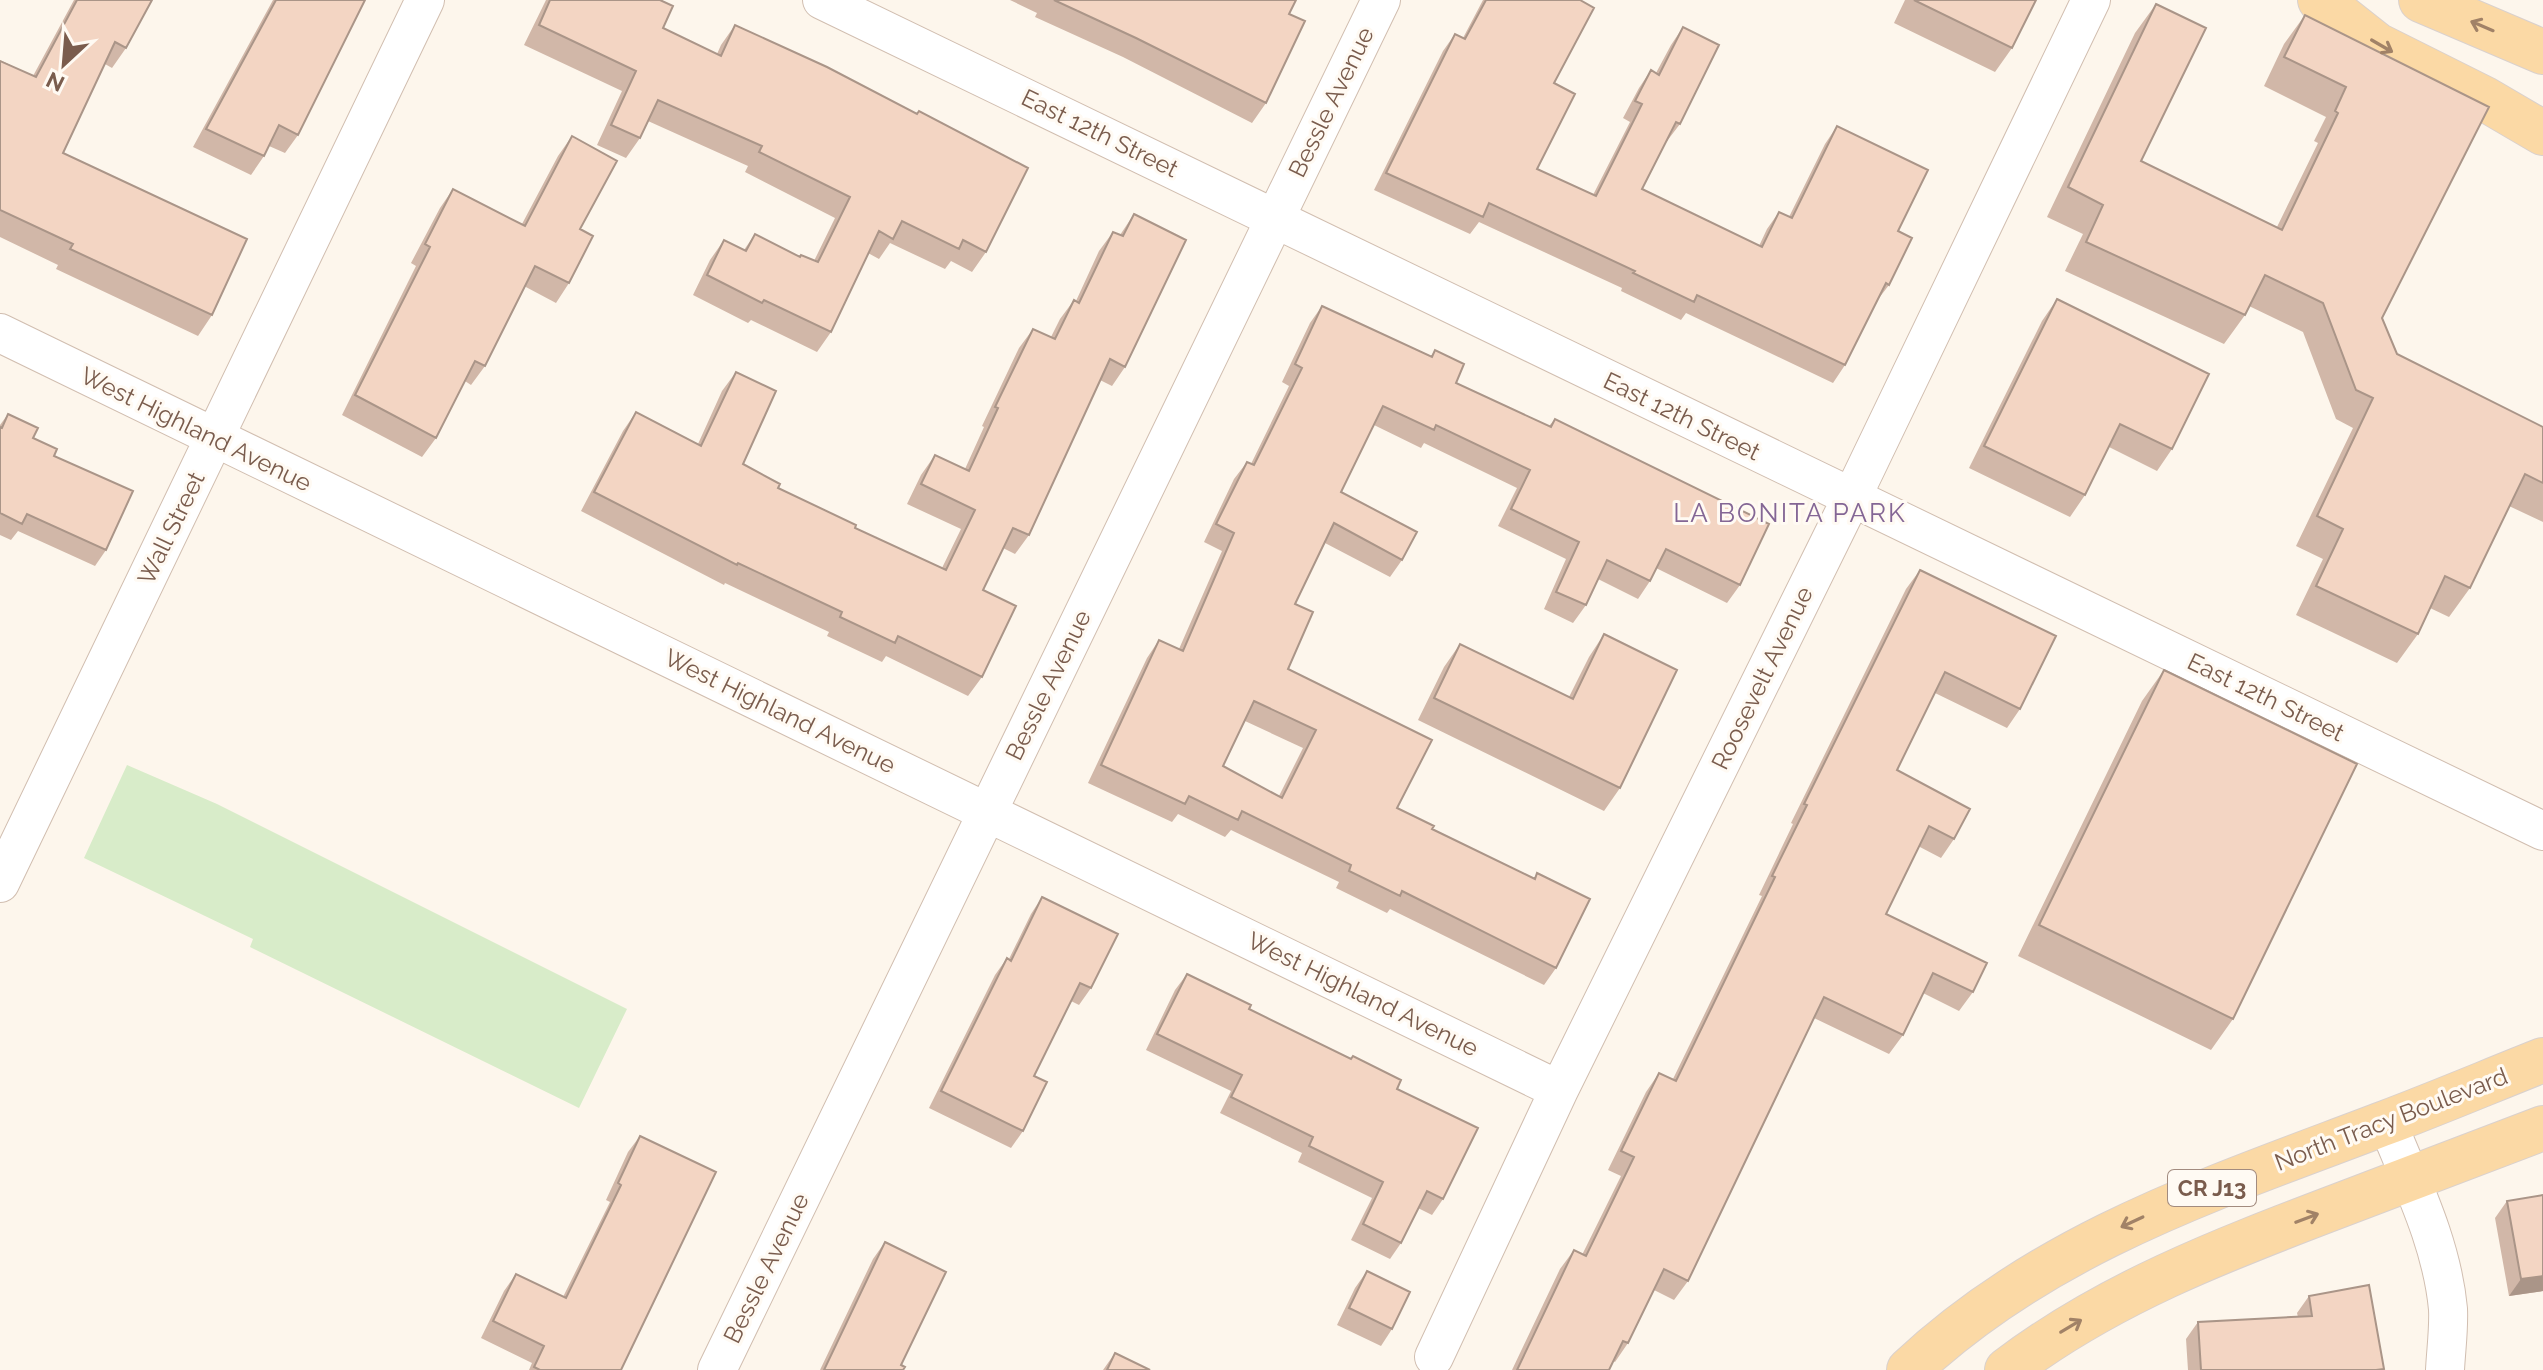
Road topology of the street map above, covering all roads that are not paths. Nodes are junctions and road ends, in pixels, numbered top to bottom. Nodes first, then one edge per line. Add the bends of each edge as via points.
1 (425, 0) edge
2 (822, 0) edge
3 (1381, 0) edge
4 (2091, 0) edge
5 (2320, 0) edge
6 (2421, 0) edge
7 (2543, 52) edge
8 (2543, 133) edge
9 (1275, 217) junction
10 (0, 333) edge
11 (214, 438) junction
12 (1851, 499) junction
13 (987, 811) junction
14 (2543, 831) edge
15 (0, 883) edge
16 (2543, 1060) edge
17 (1559, 1090) junction
18 (2387, 1122) junction
19 (2543, 1128) edge
20 (2410, 1179) junction
21 (1434, 1357) dead end
22 (717, 1370) edge
23 (1909, 1370) edge
24 (2007, 1370) edge
25 (2445, 1370) edge

1 - 11 street, Wall Street
2 - 9 street, East 12th Street
3 - 9 street, Bessle Avenue
4 - 12 street, Roosevelt Avenue
5 -> 8 main road via 2377,45
7 -> 6 main road
9 - 12 street, East 12th Street
9 - 13 street, Bessle Avenue
10 - 11 street, West Highland Avenue
11 - 13 street, West Highland Avenue
11 - 15 street, Wall Street
12 - 14 street, East 12th Street
12 - 17 street, Roosevelt Avenue
13 - 17 street, West Highland Avenue
13 - 22 street, Bessle Avenue
16 - 18 main road, North Tracy Boulevard / CR J13
17 - 21 street, Roosevelt Avenue
18 - 20 street
18 -> 23 main road, North Tracy Boulevard / CR J13 via 2212,1188 2096,1240 1979,1312
19 - 20 main road, CR J13
24 -> 20 main road, CR J13 via 2078,1321 2154,1280
20 - 25 street via 2427,1219 2445,1289

